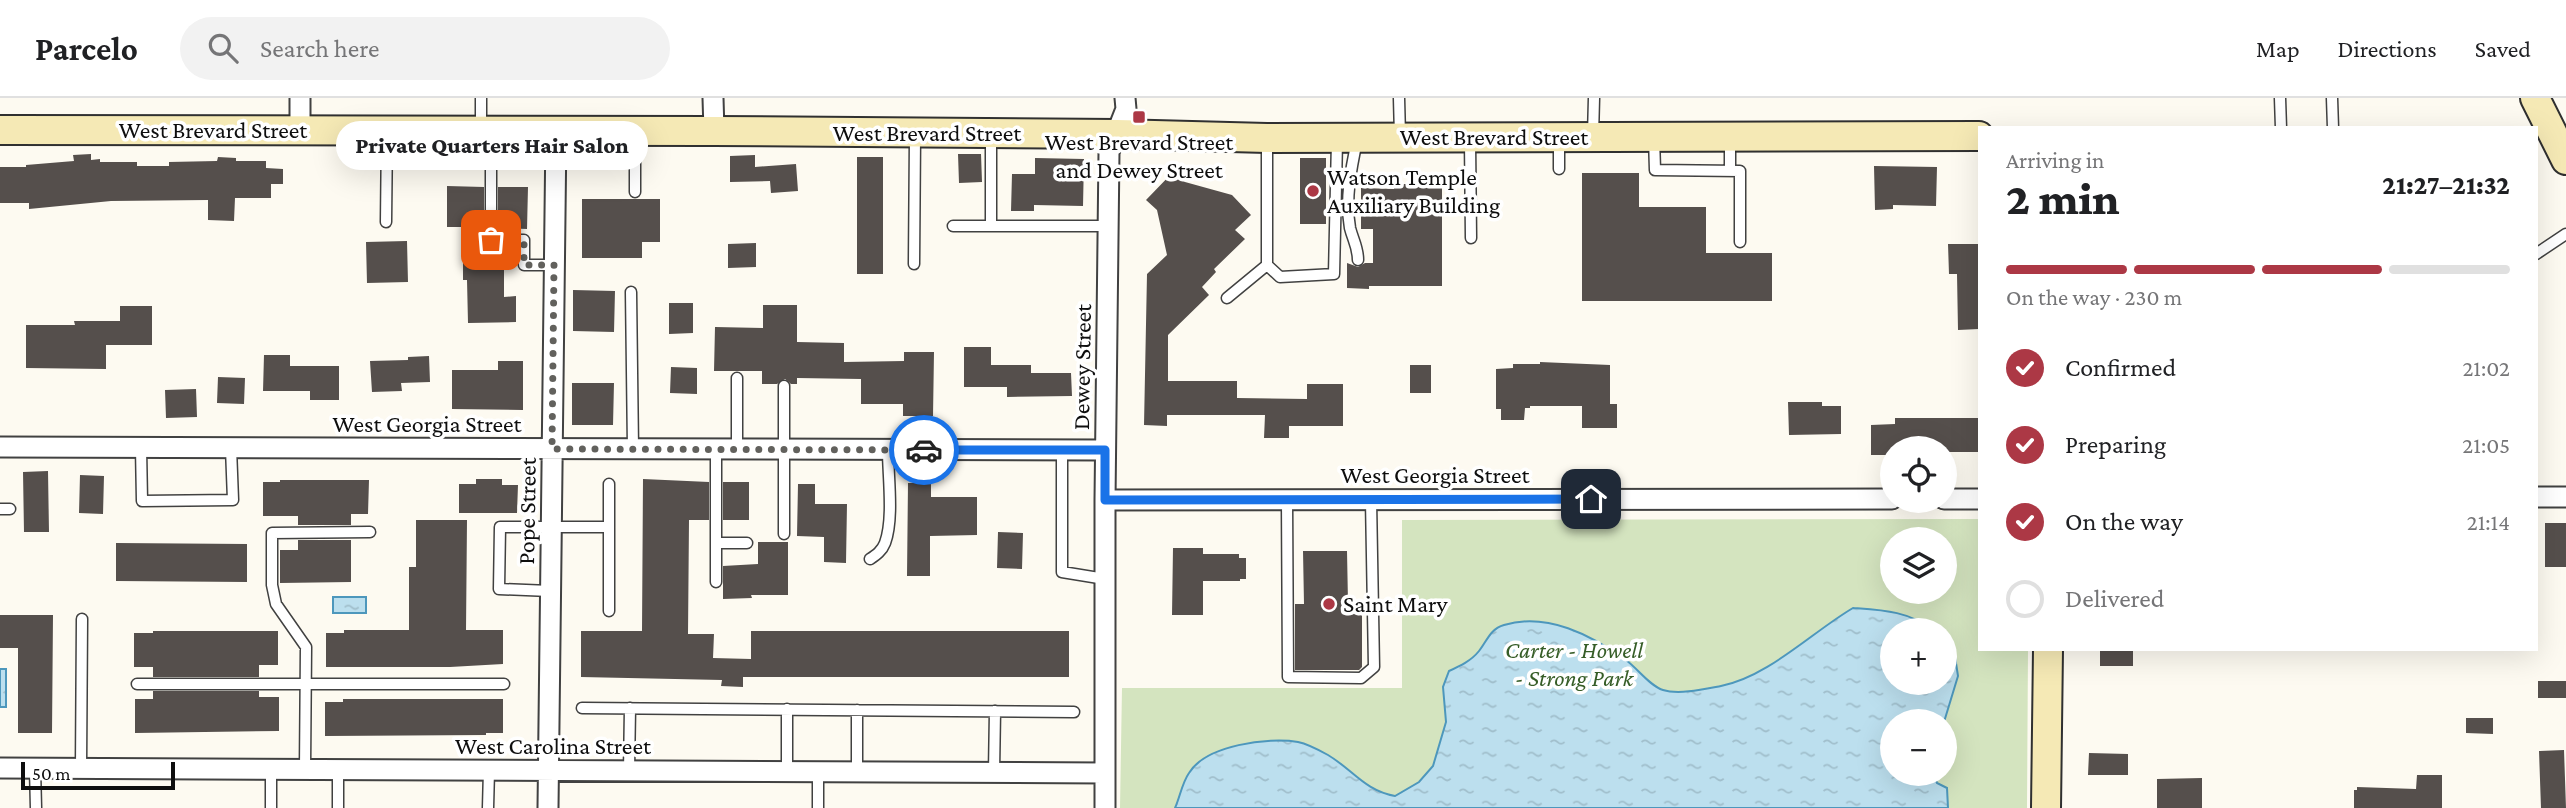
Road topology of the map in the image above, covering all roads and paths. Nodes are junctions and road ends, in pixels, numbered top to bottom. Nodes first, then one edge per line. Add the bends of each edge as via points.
1 (300, 98) edge
2 (481, 98) edge
3 (713, 98) edge
4 (1125, 98) edge
5 (1399, 98) edge
6 (1594, 98) edge
7 (2280, 98) edge
8 (2332, 98) edge
9 (2535, 98) edge
10 (2281, 126) edge
11 (2333, 126) edge
12 (300, 129) junction
13 (0, 130) edge
14 (387, 130) junction
15 (486, 130) junction
16 (556, 130) junction
17 (635, 131) junction
18 (713, 131) junction
19 (2551, 131) edge
20 (915, 132) junction
21 (991, 133) junction
22 (1117, 134) junction
23 (1559, 136) junction
24 (1593, 136) junction
25 (1654, 136) junction
26 (1731, 136) junction
27 (1978, 136) edge
28 (1348, 137) junction
29 (1399, 137) junction
30 (1470, 137) junction
31 (1267, 138) junction
32 (2566, 160) edge
33 (1559, 169) dead end
34 (1730, 171) junction
35 (635, 192) dead end
36 (386, 222) dead end
37 (953, 226) dead end
38 (991, 226) junction
39 (1108, 226) junction
40 (2566, 234) edge
41 (1471, 238) dead end
42 (1740, 242) dead end
43 (2538, 253) edge
44 (1358, 260) dead end
45 (914, 264) dead end
46 (554, 265) junction
47 (1267, 265) junction
48 (631, 292) dead end
49 (1227, 298) dead end
50 (737, 378) dead end
51 (784, 386) dead end
52 (0, 447) edge
53 (141, 448) junction
54 (231, 448) junction
55 (552, 449) junction
56 (633, 449) junction
57 (716, 449) junction
58 (737, 449) junction
59 (784, 450) junction
60 (888, 450) junction
61 (1062, 450) junction
62 (1105, 450) junction
63 (609, 484) dead end
64 (2538, 497) edge
65 (2566, 497) edge
66 (1880, 499) edge
67 (1957, 499) edge
68 (1978, 499) edge
69 (1105, 500) junction
70 (1287, 500) junction
71 (1371, 500) junction
72 (551, 527) junction
73 (609, 527) junction
74 (370, 532) dead end
75 (784, 534) dead end
76 (716, 543) junction
77 (747, 544) dead end
78 (870, 559) dead end
79 (1105, 579) junction
80 (716, 582) dead end
81 (550, 591) junction
82 (609, 611) dead end
83 (82, 618) dead end
84 (2048, 651) edge
85 (137, 684) dead end
86 (306, 684) junction
87 (504, 684) dead end
88 (582, 708) dead end
89 (631, 708) junction
90 (787, 709) junction
91 (857, 710) junction
92 (995, 711) junction
93 (1074, 712) dead end
94 (0, 768) edge
95 (36, 768) junction
96 (81, 768) junction
97 (271, 769) junction
98 (305, 769) junction
99 (338, 769) junction
100 (489, 770) junction
101 (548, 770) junction
102 (629, 771) junction
103 (787, 771) junction
104 (818, 771) junction
105 (857, 772) junction
106 (994, 772) junction
107 (1105, 773) junction
108 (36, 808) edge
109 (271, 808) edge
110 (338, 808) edge
111 (488, 808) edge
112 (548, 808) edge
113 (818, 808) edge
114 (1105, 808) edge
115 (2046, 808) edge

1 - 12 street
2 - 15 lane
3 - 18 street
4 - 22 street, Dewey Street
5 - 29 lane
6 - 24 lane
7 - 10 lane
8 - 11 lane
9 - 19 street
12 - 13 street, West Brevard Street
12 - 14 street, West Brevard Street
14 - 15 street, West Brevard Street
14 - 36 lane
15 - 16 street, West Brevard Street
15 - 46 lane via 491,240 524,240 524,265
16 - 17 street, West Brevard Street
16 - 46 street, Pope Street
17 - 18 street, West Brevard Street
17 - 35 lane
18 - 20 street, West Brevard Street
19 - 32 street
20 - 21 street, West Brevard Street
20 - 45 lane
21 - 22 street, West Brevard Street
21 - 38 lane
22 - 31 street, West Brevard Street
22 - 39 street, Dewey Street via 1109,152
23 - 24 street, West Brevard Street
23 - 30 street, West Brevard Street
23 - 33 lane
24 - 25 street, West Brevard Street
25 - 26 street, West Brevard Street
25 - 34 lane via 1655,170
26 - 27 street, West Brevard Street
26 - 34 lane
28 - 29 street, West Brevard Street
28 - 31 street, West Brevard Street
28 - 44 lane via 1350,229
28 - 47 lane via 1334,274 1280,277
29 - 30 street, West Brevard Street
30 - 41 lane
31 - 47 lane
34 - 42 lane via 1740,171
37 - 38 lane
38 - 39 lane
39 - 62 street, Dewey Street
40 - 43 lane
46 - 55 street, Pope Street
47 - 49 lane
48 - 56 lane
50 - 58 lane
51 - 59 lane
52 - 53 street, West Georgia Street
53 - 54 street, West Georgia Street
53 - 54 lane via 142,501 233,500
54 - 55 street, West Georgia Street
55 - 56 street, West Georgia Street
55 - 72 street, Pope Street
56 - 57 street, West Georgia Street
57 - 58 street, West Georgia Street
57 - 76 lane
58 - 59 street, West Georgia Street
59 - 60 street, West Georgia Street
59 - 75 lane
60 - 61 street, West Georgia Street
60 - 78 lane via 885,543
61 - 62 street, West Georgia Street
61 - 79 lane via 1062,572
62 - 69 street, Dewey Street
63 - 73 lane
64 - 65 street
66 - 71 street, West Georgia Street
67 - 68 street
69 - 70 street, West Georgia Street
69 - 79 street, Dewey Street
70 - 71 street, West Georgia Street
70 - 71 lane via 1288,677 1361,678 1374,667
72 - 73 lane
72 - 81 street, Pope Street
72 - 81 lane via 499,527 499,589
73 - 82 lane
74 - 86 lane via 272,533 276,604 306,647
76 - 77 lane
76 - 80 lane
79 - 107 street, Dewey Street
81 - 101 street, Pope Street
83 - 96 lane
84 - 115 street
85 - 86 lane
86 - 87 lane
86 - 98 lane
88 - 89 lane
89 - 90 lane
89 - 102 lane
90 - 91 lane
90 - 103 lane
91 - 92 lane
91 - 105 lane
92 - 93 lane
92 - 106 lane
94 - 95 street, West Carolina Street
95 - 96 street, West Carolina Street
95 - 108 lane
96 - 97 street, West Carolina Street
97 - 98 street, West Carolina Street
97 - 109 lane
98 - 99 street, West Carolina Street
99 - 100 street, West Carolina Street
99 - 110 lane
100 - 101 street, West Carolina Street
100 - 111 lane
101 - 102 street, West Carolina Street
101 - 112 street, Pope Street
102 - 103 street, West Carolina Street
103 - 104 street, West Carolina Street
104 - 105 street, West Carolina Street
104 - 113 lane
105 - 106 street, West Carolina Street
106 - 107 street, West Carolina Street
107 - 114 street, Dewey Street

